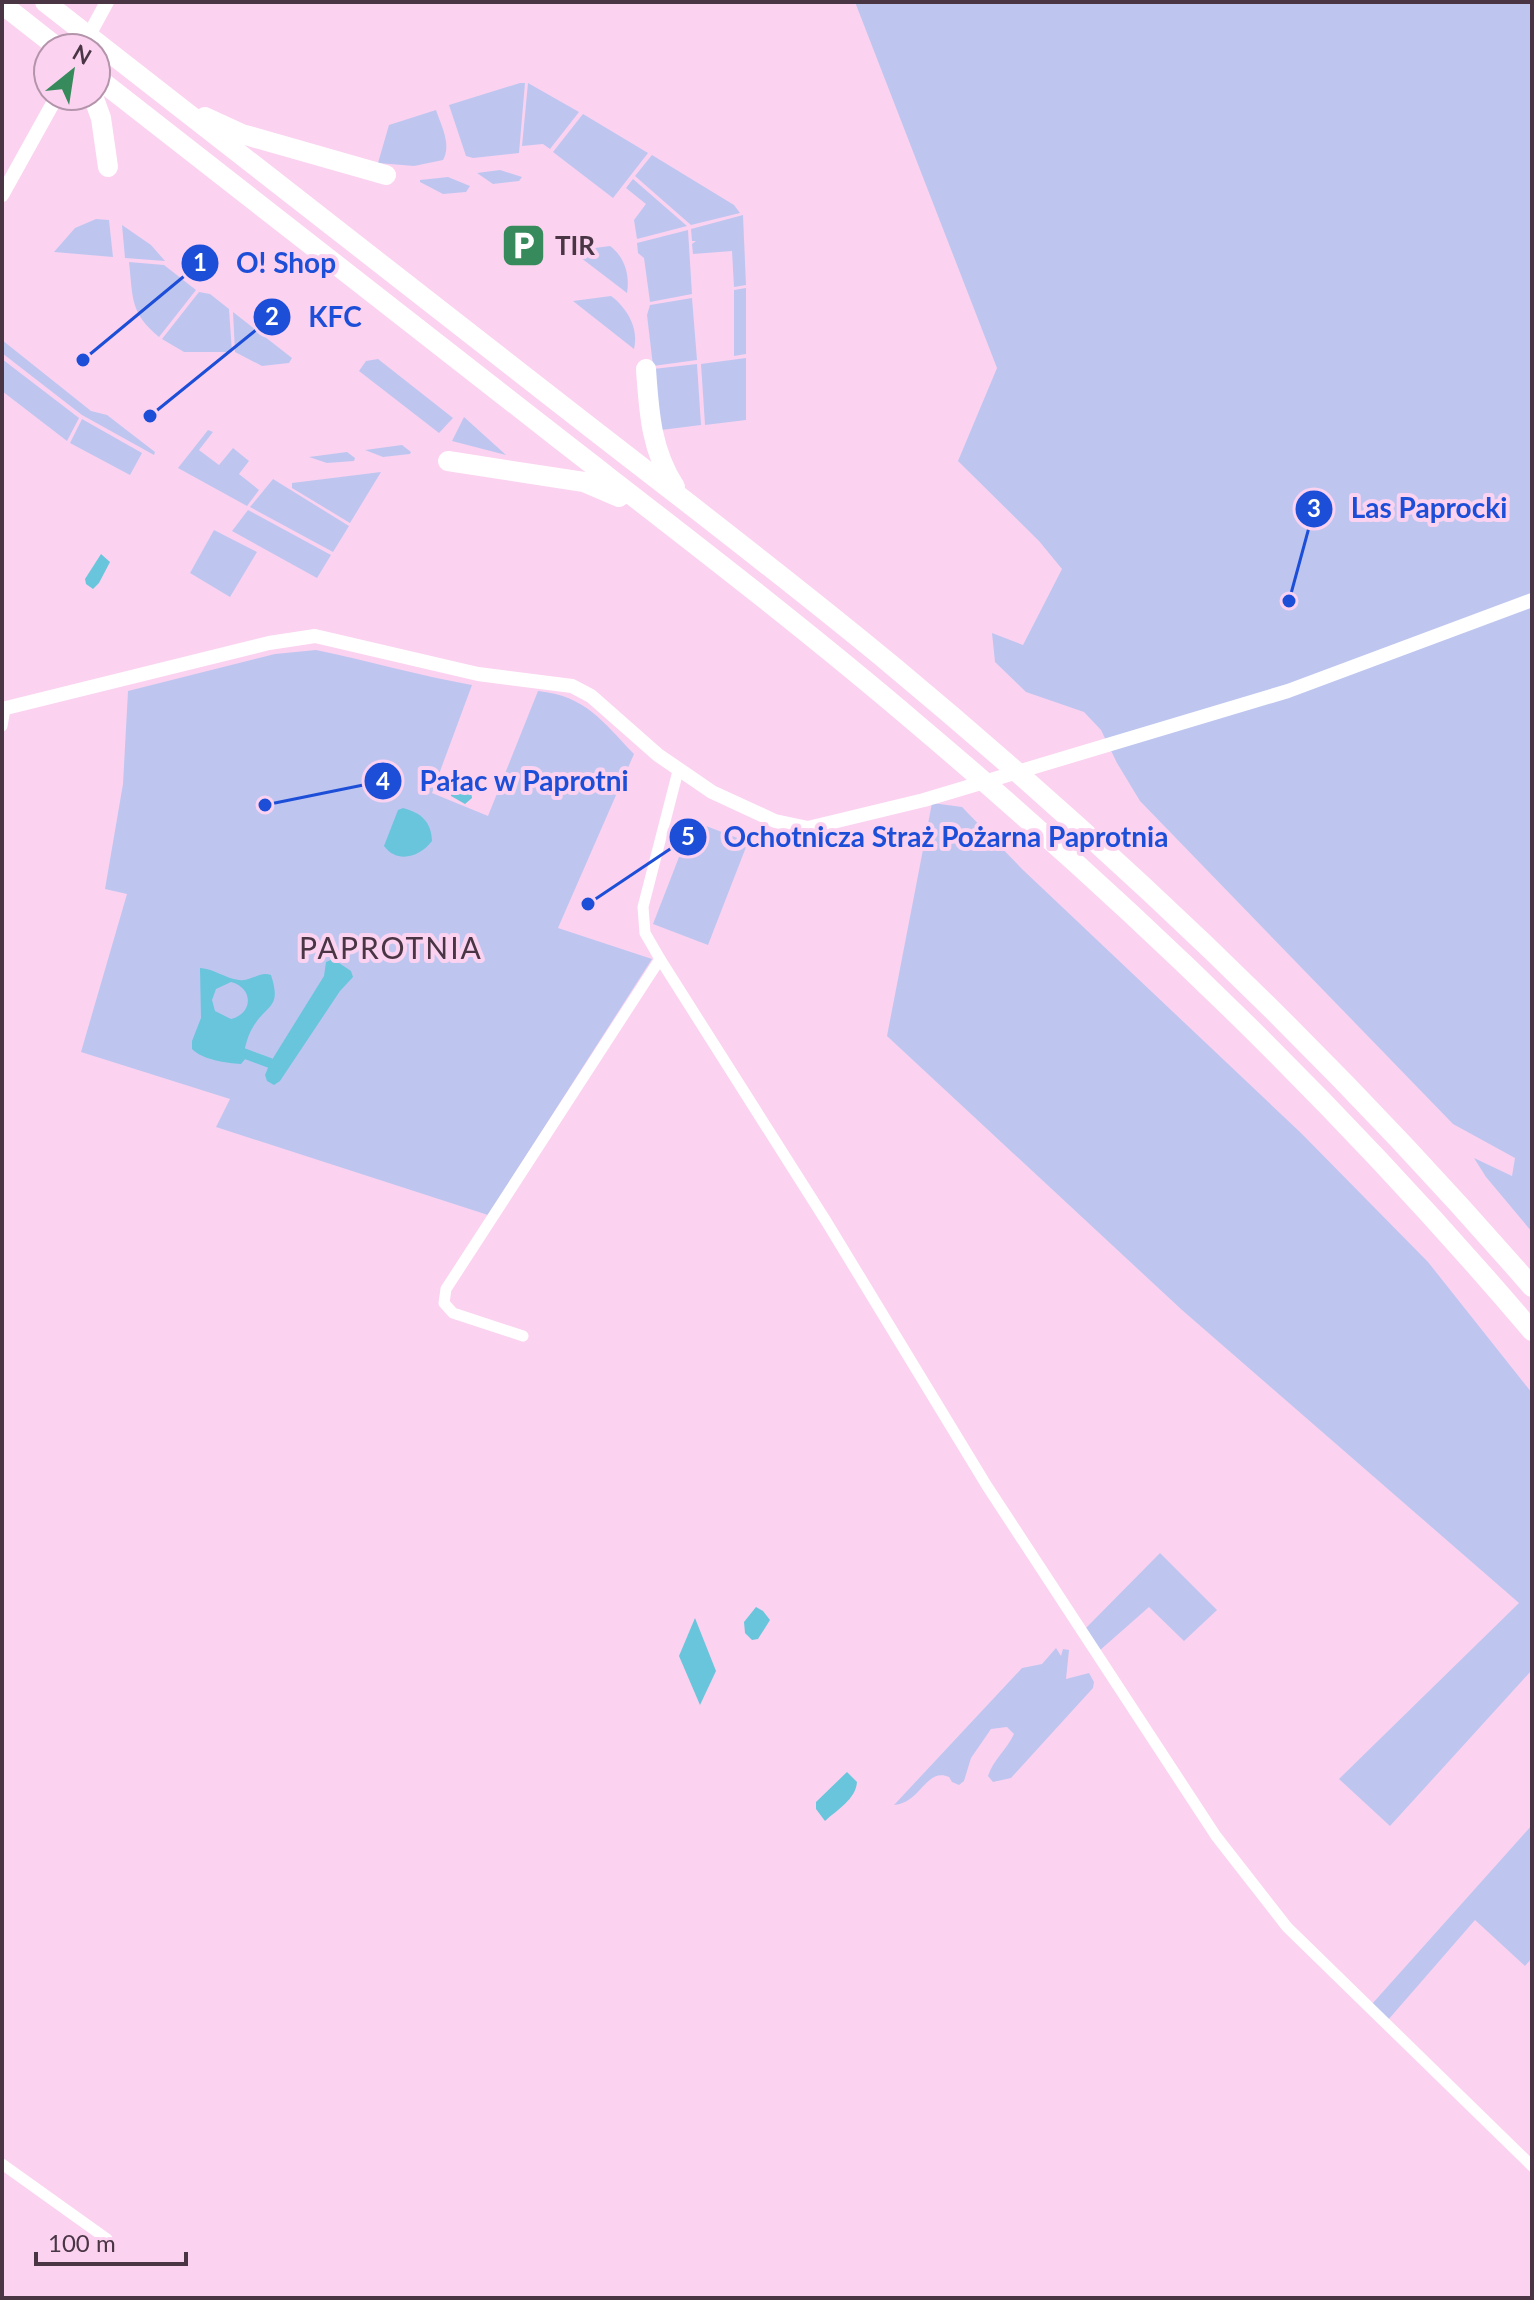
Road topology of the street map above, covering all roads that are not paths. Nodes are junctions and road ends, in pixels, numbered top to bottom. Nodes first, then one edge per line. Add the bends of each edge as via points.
1 (45, 2) edge
2 (2, 4) edge
3 (104, 6) edge
4 (37, 32) edge
5 (90, 32) edge
6 (112, 90) edge
7 (172, 101) junction
8 (48, 112) edge
9 (99, 112) edge
10 (108, 167) dead end
11 (386, 175) dead end
12 (2, 195) edge
13 (646, 369) dead end
14 (448, 461) dead end
15 (684, 500) junction
16 (674, 529) junction
17 (1532, 600) edge
18 (3, 709) edge
19 (2, 726) edge
20 (678, 771) junction
21 (660, 959) junction
22 (1532, 1287) edge
23 (1532, 1331) edge
24 (523, 1336) dead end
25 (2, 2164) edge
26 (1532, 2166) edge
27 (107, 2239) dead end

1 - 7 highway
2 - 4 highway
3 - 5 street
6 - 16 highway
7 - 11 highway via 242,134
7 - 15 highway
8 - 12 street
9 - 10 highway
13 - 15 highway via 654,441 663,469
14 - 16 highway via 584,482
15 - 22 highway via 883,658 1196,936 1419,1161
16 - 23 highway via 963,764 1178,959 1311,1089
17 - 20 street via 1288,691 818,827 775,821
18 - 19 street
18 - 20 street via 315,636 478,674 572,686 601,703
20 - 21 street via 643,907 645,933
21 - 24 street via 446,1289 444,1303 453,1313
21 - 26 street via 987,1486 1216,1836 1287,1927
25 - 27 street

